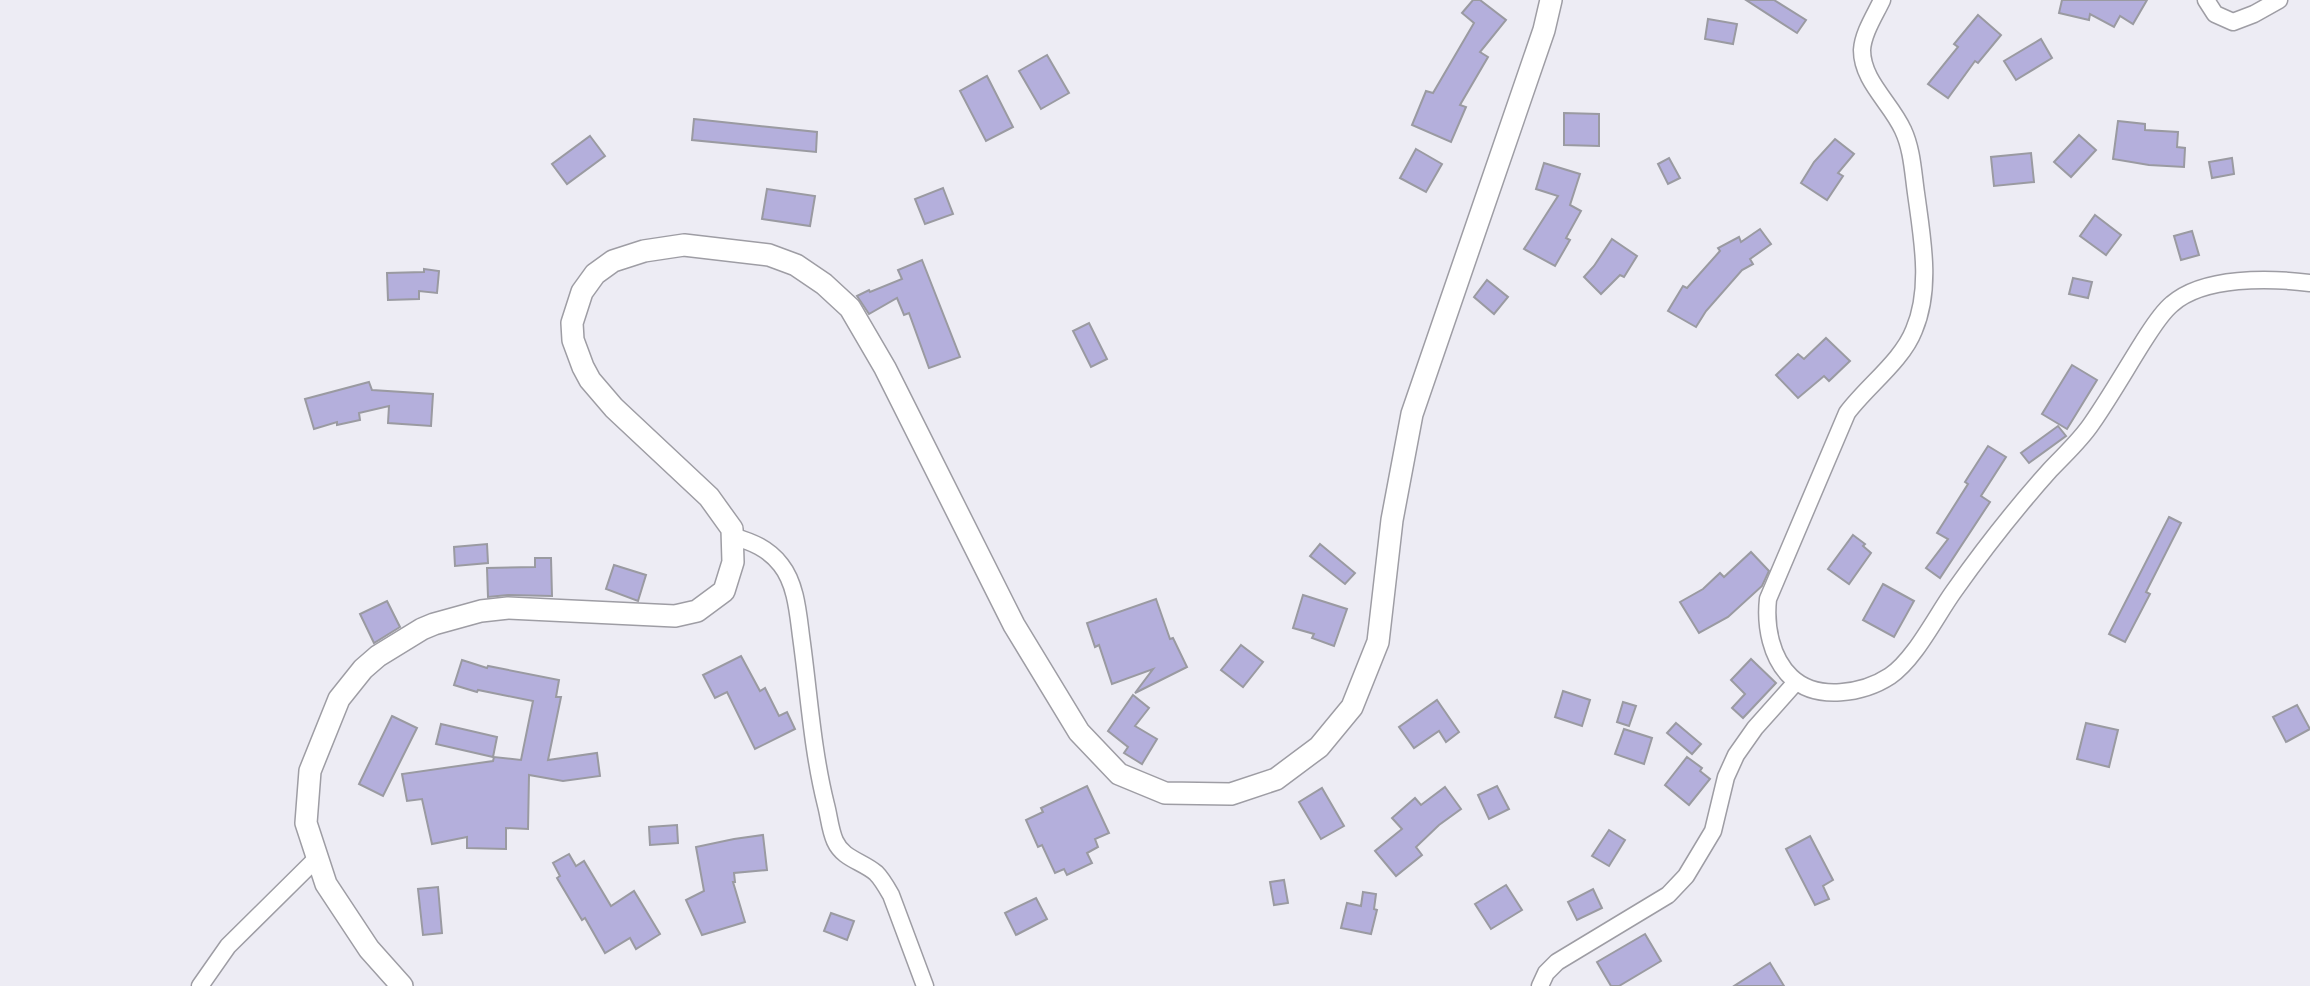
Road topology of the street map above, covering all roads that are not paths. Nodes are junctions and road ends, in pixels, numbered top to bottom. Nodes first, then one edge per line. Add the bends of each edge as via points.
1 (1551, 0) edge
2 (1882, 0) edge
3 (2206, 0) edge
4 (2279, 0) edge
5 (2310, 283) edge
6 (732, 536) junction
7 (1796, 682) junction
8 (317, 858) junction
9 (200, 986) edge
10 (402, 986) edge
11 (925, 986) edge
12 (1540, 986) edge

1 - 6 main road via 1412,414 1392,520 1378,642 1352,707 1319,747 1276,779 1231,793 1165,793 1119,774 1079,732 1014,625 885,369 850,308 824,284 796,265 769,255 684,245 613,261 595,274 582,292 572,323 583,367 614,408 709,497 728,522
2 - 7 street via 1862,49 1866,69 1904,132 1912,163 1923,244 1921,313 1903,350 1847,413 1768,599 1766,619 1773,646 1782,668
3 - 4 street via 2215,14 2233,22
5 - 7 street via 2236,281 2184,295 2169,305 2092,424 2032,491 1893,674 1871,687 1842,693 1813,690
6 - 8 main road via 733,562 724,591 692,613 669,617 492,610 422,629 378,656 340,699 310,771 306,823
6 - 11 street via 770,552 791,585 817,772 835,841 842,852 883,882
7 - 12 street via 1736,754 1713,831 1686,876 1668,895 1557,962
8 - 9 street via 228,946
8 - 10 main road via 337,904

